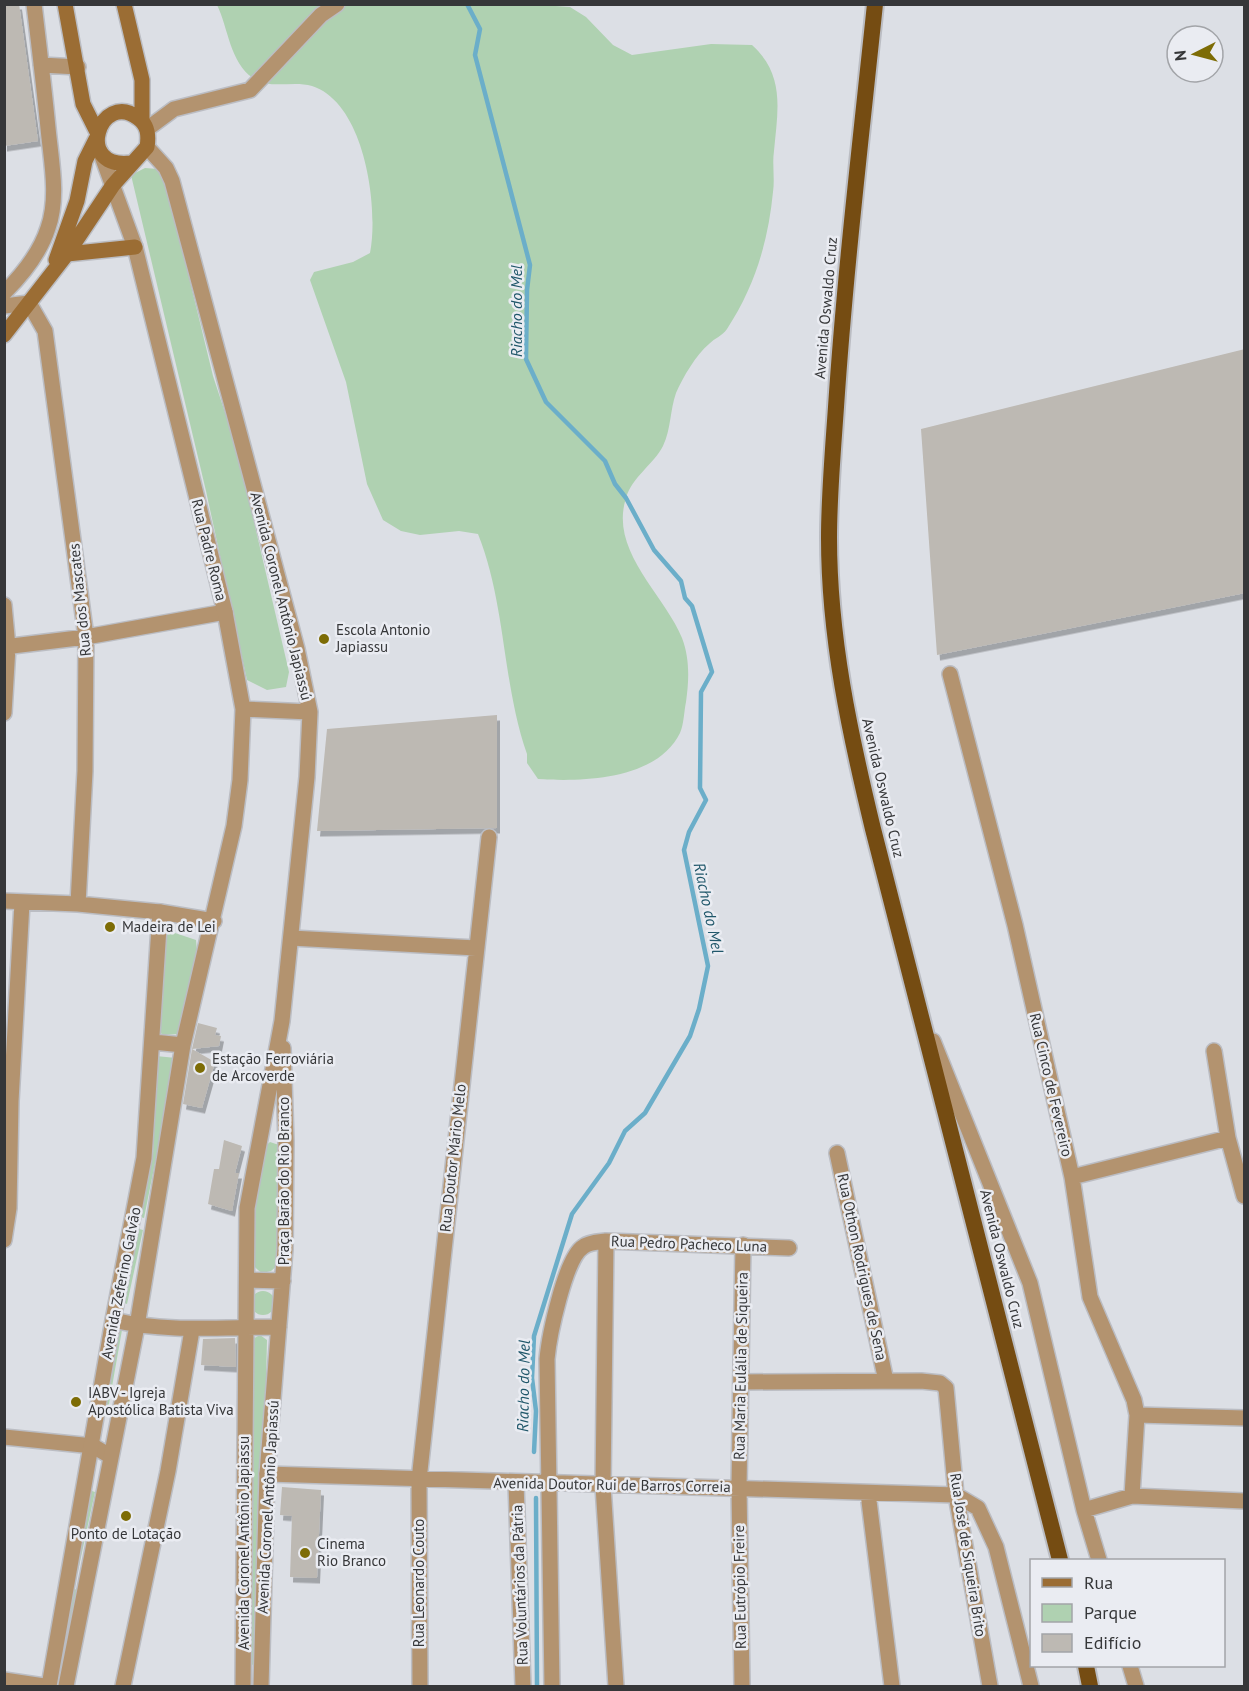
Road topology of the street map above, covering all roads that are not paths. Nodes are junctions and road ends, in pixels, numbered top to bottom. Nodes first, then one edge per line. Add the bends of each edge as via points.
1 (34, 4) edge
2 (65, 4) edge
3 (124, 4) edge
4 (337, 4) edge
5 (875, 4) edge
6 (41, 65) junction
7 (78, 67) junction
8 (144, 125) junction
9 (98, 140) junction
10 (147, 147) junction
11 (131, 163) junction
12 (113, 185) junction
13 (135, 247) junction
14 (67, 254) junction
15 (50, 276) junction
16 (4, 286) edge
17 (5, 292) edge
18 (29, 303) junction
19 (5, 306) edge
20 (4, 335) edge
21 (4, 605) edge
22 (225, 612) junction
23 (86, 637) junction
24 (6, 647) edge
25 (950, 674) dead end
26 (243, 709) junction
27 (310, 712) junction
28 (4, 713) edge
29 (489, 837) dead end
30 (4, 901) edge
31 (22, 903) junction
32 (78, 904) junction
33 (160, 912) junction
34 (214, 921) junction
35 (291, 938) junction
36 (476, 948) junction
37 (921, 1010) junction
38 (282, 1021) junction
39 (153, 1042) junction
40 (183, 1045) junction
41 (1214, 1051) dead end
42 (258, 1138) junction
43 (1228, 1138) junction
44 (286, 1142) junction
45 (837, 1153) dead end
46 (1072, 1177) junction
47 (1245, 1196) edge
48 (4, 1240) edge
49 (606, 1241) junction
50 (742, 1245) junction
51 (789, 1248) dead end
52 (247, 1280) junction
53 (284, 1281) junction
54 (113, 1320) junction
55 (136, 1326) junction
56 (246, 1327) junction
57 (279, 1327) junction
58 (192, 1330) junction
59 (886, 1381) junction
60 (741, 1382) junction
61 (1137, 1415) junction
62 (1245, 1418) edge
63 (4, 1437) edge
64 (93, 1446) junction
65 (110, 1456) junction
66 (267, 1474) junction
67 (419, 1480) junction
68 (516, 1483) junction
69 (547, 1484) junction
70 (603, 1486) junction
71 (739, 1487) junction
72 (868, 1493) junction
73 (956, 1495) junction
74 (1132, 1496) junction
75 (1245, 1501) edge
76 (1084, 1510) junction
77 (1060, 1559) edge
78 (1099, 1559) edge
79 (1086, 1667) edge
80 (1131, 1667) edge
81 (4, 1680) edge
82 (243, 1681) edge
83 (261, 1682) edge
84 (47, 1686) edge
85 (66, 1686) edge
86 (123, 1686) edge
87 (420, 1686) edge
88 (523, 1686) edge
89 (552, 1686) edge
90 (616, 1686) edge
91 (741, 1686) edge
92 (892, 1686) edge
93 (990, 1686) edge
94 (1031, 1686) edge
95 (1090, 1686) edge
96 (1136, 1686) edge

1 - 6 street
2 - 7 main road
3 - 8 main road via 142,80
4 - 8 street via 321,15 250,90 174,109
5 - 37 highway, Avenida Oswaldo Cruz via 841,330 830,550 839,669 850,734
6 - 7 street
6 - 17 street via 53,178 52,209 48,228 30,264
7 - 9 main road via 83,104
8 - 9 main road via 126,112 116,113 101,123
8 - 10 main road
9 - 11 main road via 108,160
9 - 12 street, Rua Padre Roma
9 - 15 main road via 85,161 77,201
10 - 11 main road
10 - 27 street, Avenida Coronel Antônio Japiassú via 162,162 172,181 297,649
11 - 12 main road
12 - 13 street, Rua Padre Roma
12 - 14 main road
13 - 14 main road
13 - 22 street, Rua Padre Roma
14 - 15 main road
15 - 18 main road
16 - 17 street
17 - 19 street
18 - 19 street
18 - 20 main road
18 - 23 street, Rua dos Mascates via 42,324 50,352
21 - 24 street
22 - 23 street
22 - 26 street, Rua Padre Roma
23 - 24 street
23 - 32 street, Rua dos Mascates via 85,771
24 - 28 street
25 - 46 street, Rua Cinco de Fevereiro via 1015,925
26 - 27 street
26 - 34 street, Rua Padre Roma via 234,826
27 - 35 street, Avenida Coronel Antônio Japiassú
29 - 36 street, Rua Doutor Mário Melo
30 - 31 street
31 - 32 street
31 - 48 street via 9,1208
32 - 33 street
33 - 34 street
33 - 39 street, Avenida Zeferino Galvão
34 - 40 street, Avenida Zeferino Galvão
35 - 36 street
35 - 38 street, Avenida Coronel Antônio Japiassú
36 - 67 street, Rua Doutor Mário Melo
37 - 76 street via 1030,1283
37 - 77 highway, Avenida Oswaldo Cruz
38 - 42 street, Praça Barão do Rio Branco
38 - 44 street, Praça Barão do Rio Branco
39 - 40 street
39 - 54 street, Avenida Zeferino Galvão via 144,1158
40 - 55 street, Avenida Zeferino Galvão
41 - 43 street
42 - 44 street via 273,1132
42 - 52 street, Praça Barão do Rio Branco via 247,1208
43 - 46 street
43 - 47 street
44 - 53 street, Praça Barão do Rio Branco
45 - 59 street, Rua Othon Rodrigues de Sena
46 - 61 street, Rua Cinco de Fevereiro via 1090,1297 1121,1366
49 - 50 street, Rua Pedro Pacheco Luna
49 - 69 street, Rua Pedro Pacheco Luna via 588,1244 575,1255 549,1339
49 - 70 street
50 - 51 street, Rua Pedro Pacheco Luna
50 - 60 street, Rua Maria Eulália de Siqueira
52 - 53 street
52 - 56 street, Praça Barão do Rio Branco
53 - 57 street, Praça Barão do Rio Branco
54 - 55 street
54 - 64 street, Avenida Zeferino Galvão
55 - 58 street
55 - 65 street, Avenida Zeferino Galvão
56 - 57 street
56 - 58 street
56 - 82 street, Avenida Coronel Antônio Japiassu
57 - 66 street, Avenida Coronel Antônio Japiassú
58 - 86 street via 168,1471
59 - 60 street
59 - 73 street, Rua José de Siqueira Brito via 931,1381 946,1388
60 - 71 street, Rua Maria Eulália de Siqueira
61 - 62 street
61 - 74 street, Rua Cinco de Fevereiro
63 - 64 street
64 - 65 street
64 - 84 street, Avenida Zeferino Galvão
65 - 85 street, Avenida Zeferino Galvão
66 - 67 street, Avenida Doutor Rui de Barros Correia
66 - 83 street, Avenida Coronel Antônio Japiassú
67 - 68 street, Avenida Doutor Rui de Barros Correia
67 - 87 street, Rua Leonardo Couto
68 - 69 street, Avenida Doutor Rui de Barros Correia
68 - 88 street, Rua Voluntários da Pátria
69 - 70 street, Avenida Doutor Rui de Barros Correia
69 - 89 street, Rua Voluntários da Pátria
70 - 71 street, Avenida Doutor Rui de Barros Correia
70 - 90 street
71 - 72 street, Avenida Doutor Rui de Barros Correia
71 - 91 street, Rua Eutrópio Freire
72 - 73 street, Avenida Doutor Rui de Barros Correia
72 - 92 street
73 - 93 street, Rua José de Siqueira Brito
73 - 94 street via 978,1508 996,1547
74 - 75 street
74 - 76 street
76 - 78 street
79 - 95 highway
80 - 96 street
81 - 84 street
82 - 83 street

